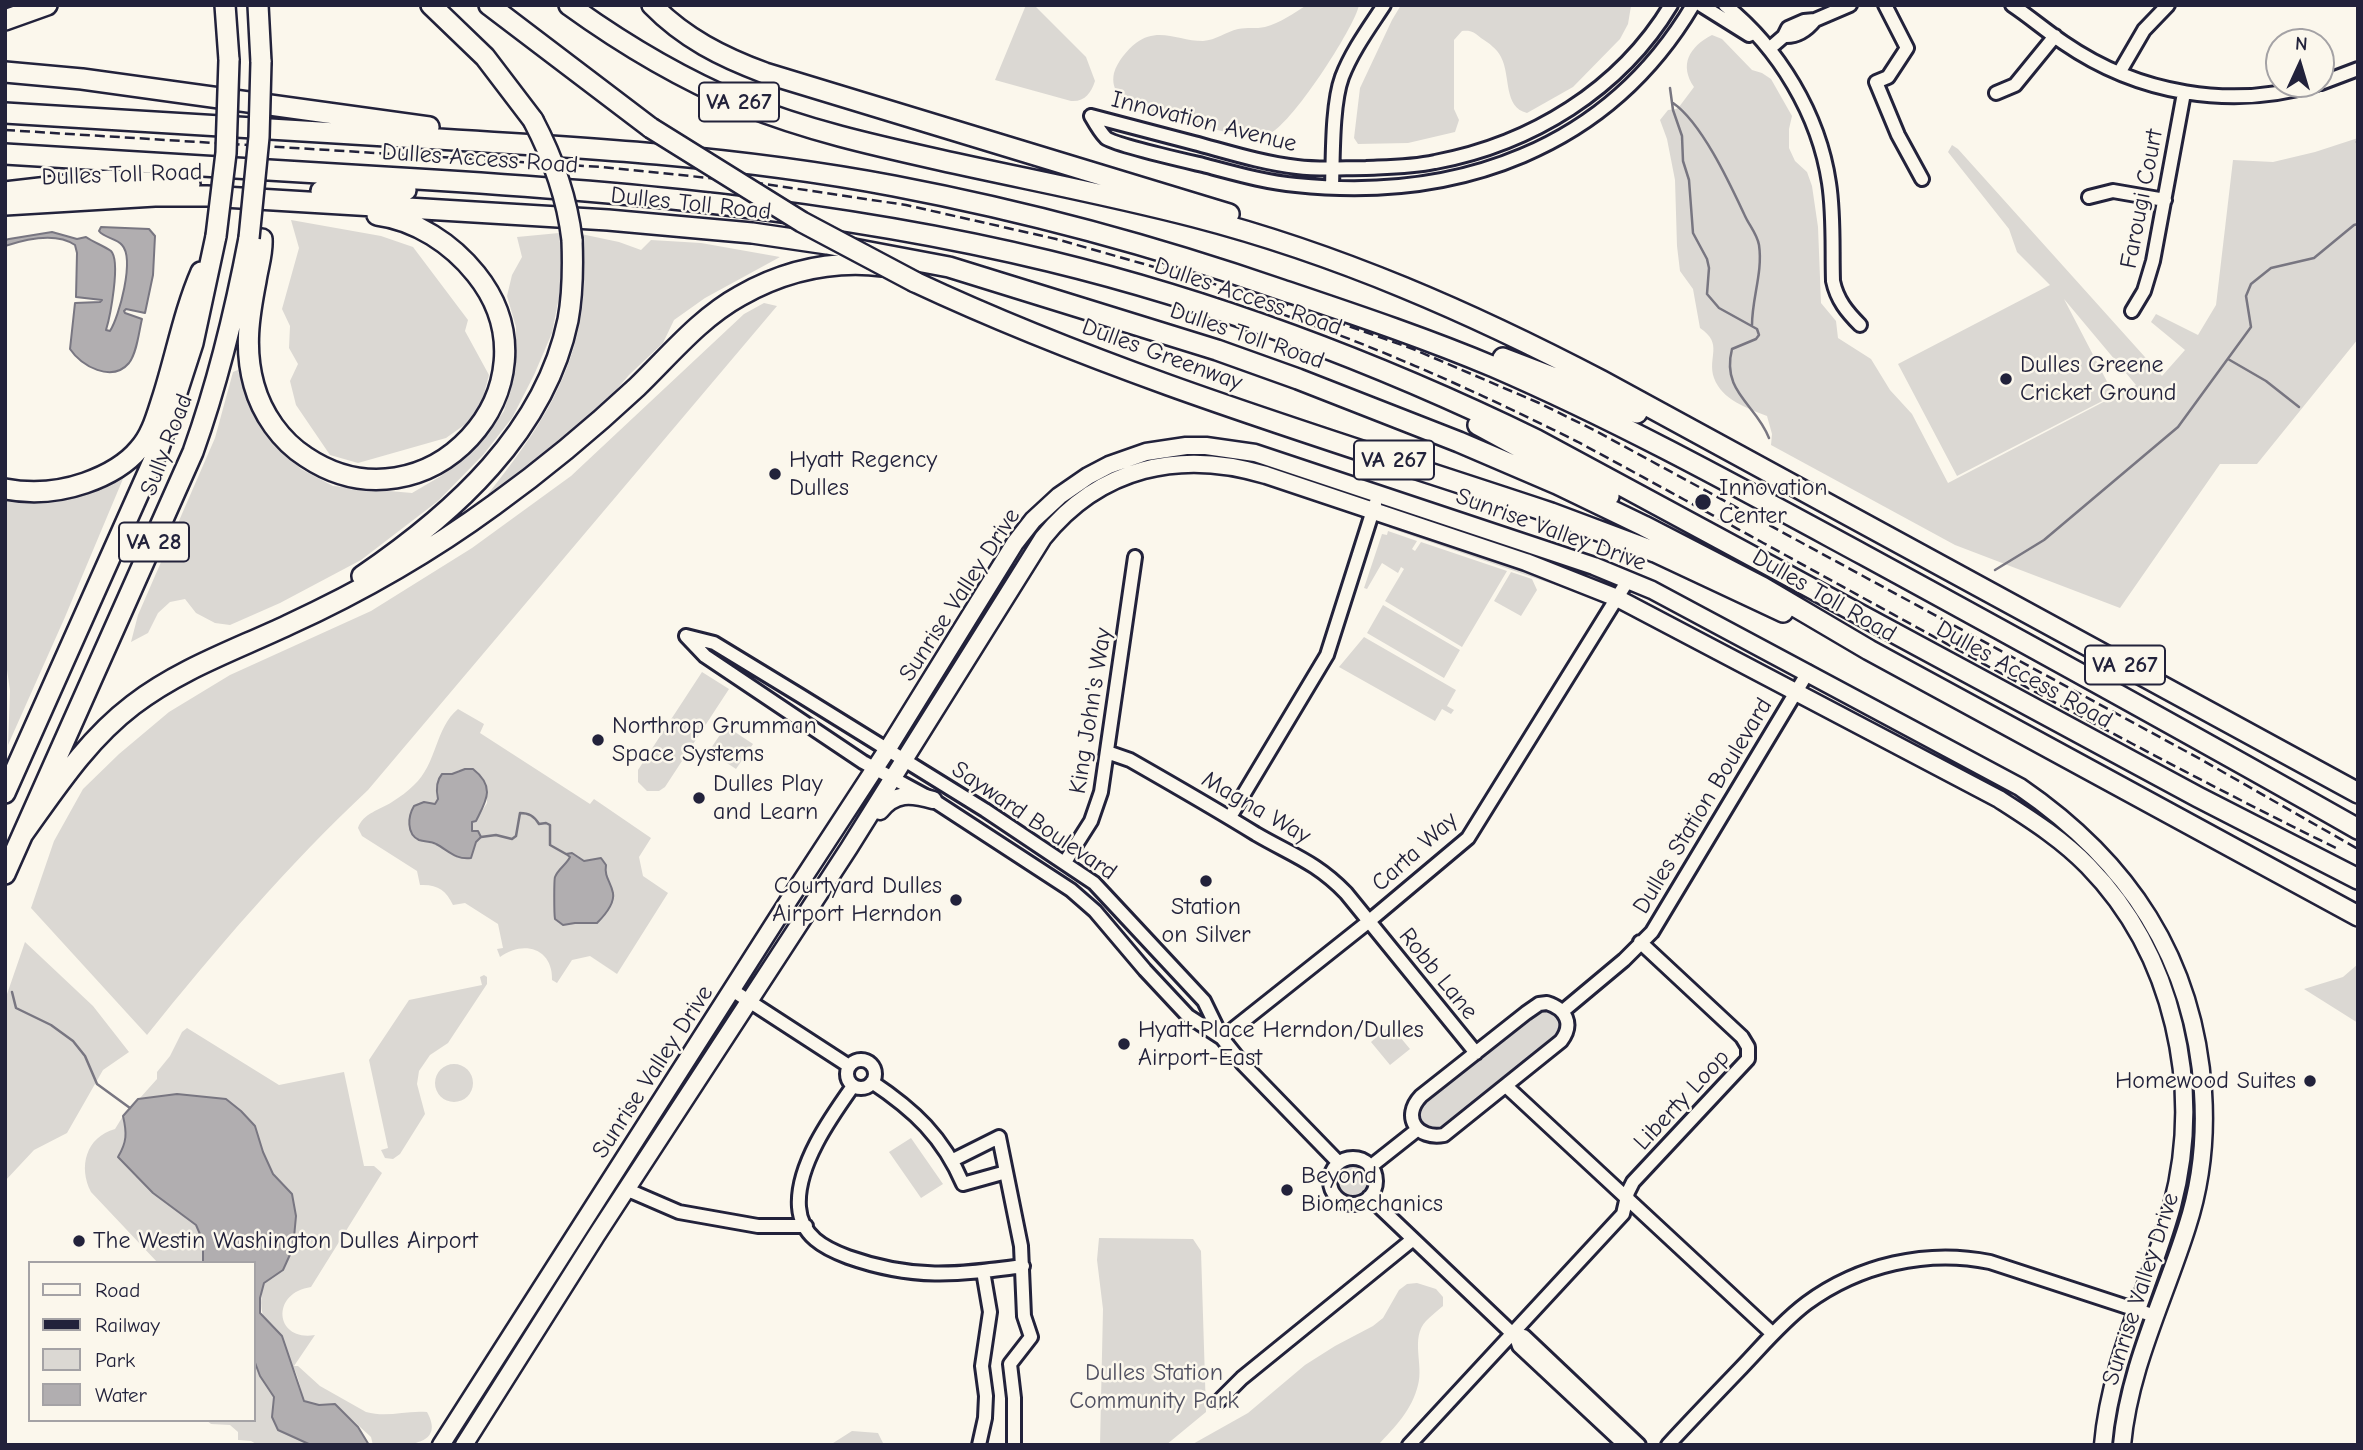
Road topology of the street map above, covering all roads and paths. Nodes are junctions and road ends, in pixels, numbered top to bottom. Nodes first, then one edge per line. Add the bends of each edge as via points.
1 (47, 5) edge
2 (225, 5) edge
3 (258, 5) edge
4 (431, 5) edge
5 (489, 5) edge
6 (569, 5) edge
7 (652, 5) edge
8 (1384, 5) edge
9 (1671, 5) edge
10 (1693, 5) edge
11 (1701, 5) edge
12 (1725, 5) edge
13 (1850, 5) edge
14 (1885, 5) edge
15 (2012, 5) edge
16 (2168, 5) edge
17 (2027, 9) edge
18 (5, 20) edge
19 (2055, 36) junction
20 (1769, 49) junction
21 (2358, 69) edge
22 (5, 72) edge
23 (2119, 73) junction
24 (2335, 77) edge
25 (1996, 93) dead end
26 (2183, 93) junction
27 (2265, 94) edge
28 (5, 113) edge
29 (562, 146) junction
30 (5, 154) edge
31 (1332, 168) junction
32 (1922, 179) dead end
33 (1332, 187) junction
34 (5, 192) edge
35 (600, 192) junction
36 (2089, 197) dead end
37 (98, 199) junction
38 (269, 200) junction
39 (2165, 200) junction
40 (5, 205) edge
41 (5, 216) edge
42 (216, 236) junction
43 (255, 239) junction
44 (1300, 248) junction
45 (1249, 278) junction
46 (1004, 285) junction
47 (2132, 311) dead end
48 (1860, 325) dead end
49 (1328, 348) junction
50 (5, 489) edge
51 (1378, 494) junction
52 (1372, 511) junction
53 (1892, 538) junction
54 (1135, 557) dead end
55 (1628, 580) junction
56 (1762, 587) junction
57 (1617, 598) junction
58 (229, 650) junction
59 (1869, 650) junction
60 (1808, 672) junction
61 (1797, 693) junction
62 (887, 750) junction
63 (1107, 752) junction
64 (905, 760) junction
65 (876, 768) junction
66 (894, 778) junction
67 (5, 793) edge
68 (2358, 793) edge
69 (933, 800) junction
70 (1230, 817) junction
71 (2358, 829) edge
72 (23, 834) junction
73 (849, 848) junction
74 (1065, 862) junction
75 (5, 874) edge
76 (2358, 879) edge
77 (2358, 917) edge
78 (1368, 922) junction
79 (1640, 942) junction
80 (732, 990) junction
81 (751, 1001) junction
82 (1563, 1012) junction
83 (1222, 1038) junction
84 (1476, 1053) junction
85 (849, 1066) junction
86 (872, 1082) junction
87 (853, 1086) junction
88 (1506, 1086) junction
89 (1418, 1129) junction
90 (953, 1160) junction
91 (1339, 1163) junction
92 (1370, 1167) junction
93 (1006, 1172) junction
94 (628, 1190) junction
95 (1625, 1196) junction
96 (1368, 1197) junction
97 (806, 1226) junction
98 (1412, 1240) junction
99 (1023, 1266) junction
100 (984, 1271) junction
101 (2137, 1310) junction
102 (2155, 1316) junction
103 (1773, 1334) junction
104 (1515, 1335) junction
105 (1219, 1401) dead end
106 (441, 1445) edge
107 (464, 1445) edge
108 (979, 1445) edge
109 (1014, 1445) edge
110 (1409, 1445) edge
111 (1625, 1445) edge
112 (1639, 1445) edge
113 (1668, 1445) edge
114 (2103, 1445) edge
115 (2122, 1445) edge

1 - 18 highway
2 - 42 highway, Sully Road / VA 28, bridge via 229,60 226,153
3 - 43 highway, bridge via 261,62
4 - 58 highway, bridge via 485,57 533,120 557,174 572,240 572,289 560,350 539,401 508,447 450,508 363,575
5 - 59 highway, Dulles Greenway / VA 267, bridge via 651,128 803,222 915,282 1003,322 1187,392 1620,538
6 - 44 highway, VA 267 via 683,76 794,123 1171,211
7 - 44 highway via 703,46 755,69 1217,210
8 - 31 street via 1341,79
9 - 31 street, Innovation Avenue via 1618,71 1580,104 1530,132 1433,163
10 - 33 street, Innovation Avenue via 1653,62 1604,110 1548,144 1455,179
11 - 20 street
12 - 20 street
13 - 20 street via 1815,20 1793,37 1784,36
14 - 32 street via 1907,48 1888,77 1877,82
15 - 17 street
16 - 23 street via 2144,30
17 - 19 street
19 - 23 street
19 - 25 street via 2015,85
20 - 48 street via 1799,95 1822,150 1831,194 1833,281 1842,305
21 - 24 street
22 - 29 highway
23 - 26 street
26 - 27 street
26 - 39 street, Farougi Court
28 - 29 highway, Dulles Access Road
29 - 45 highway, Dulles Access Road via 711,159 893,186 1060,223
30 - 35 highway, Dulles Access Road
31 - 33 street
31 - 33 street, Innovation Avenue via 1252,159 1091,116 1108,140 1250,177
34 - 35 highway via 118,180 315,190
35 - 49 highway, Dulles Access Road via 816,217 1009,252 1177,297
36 - 39 street via 2113,191
37 - 38 highway, Dulles Toll Road via 179,195
37 - 40 highway, Dulles Toll Road
37 - 41 highway
38 - 43 highway via 394,219 441,241 471,268 500,317 505,356 494,399 470,439 432,467 387,480 338,473 291,447 263,408 248,355 248,322 262,246
38 - 46 highway, Dulles Toll Road via 608,219 752,233 949,267
39 - 47 street, Farougi Court via 2149,276
42 - 50 highway via 191,294 161,403 138,450 108,473 72,487 34,492
42 - 67 highway, Sully Road / VA 28 via 193,344 159,448
43 - 72 highway, Sully Road / VA 28 via 192,452
44 - 53 highway, VA 267 via 1438,301 1526,341
45 - 53 highway via 1312,291 1572,384 1669,428 1816,509
45 - 71 highway, Dulles Access Road via 1457,352 1612,421 2111,689
46 - 56 highway, Dulles Toll Road via 1217,350 1419,425 1566,489
46 - 58 highway via 857,263 816,268 762,285 709,317 600,420 474,519 374,582
49 - 56 highway via 1714,553
49 - 76 highway, Dulles Access Road via 1438,393 1571,457 2187,792
51 - 52 street
51 - 55 main road, Sunrise Valley Drive
51 - 62 main road, Sunrise Valley Drive via 1255,453 1206,446 1146,452 1096,471 1059,496 1015,543
52 - 57 main road, Sunrise Valley Drive via 1536,565
52 - 64 main road, Sunrise Valley Drive via 1251,470 1213,463 1153,468 1097,489 1069,509 1043,538
52 - 70 street via 1319,671
53 - 68 highway, VA 267
54 - 63 street, King John's Way
55 - 57 street, Carta Way
55 - 60 main road, Sunrise Valley Drive
56 - 59 highway, Dulles Toll Road
57 - 61 main road, Sunrise Valley Drive
57 - 78 street, Carta Way via 1468,838
58 - 72 highway via 166,682 114,721 81,755
59 - 77 highway, Dulles Toll Road / VA 267
60 - 61 street, Dulles Station Boulevard
60 - 102 main road, Sunrise Valley Drive via 2043,802 2103,855 2160,933 2196,1032 2203,1133 2188,1226
61 - 79 street, Dulles Station Boulevard via 1652,932
61 - 101 main road, Sunrise Valley Drive via 2038,824 2088,866 2130,920 2165,992 2179,1043 2185,1101 2178,1180
62 - 64 street, Sayward Boulevard
62 - 65 main road, Sunrise Valley Drive
62 - 65 street, Sayward Boulevard via 714,643 686,636 705,656
63 - 70 street, Magna Way via 1130,760
63 - 74 street, King John's Way via 1097,807
64 - 66 main road, Sunrise Valley Drive
64 - 74 street, Sayward Boulevard
65 - 66 street, Sayward Boulevard
65 - 80 main road, Sunrise Valley Drive
66 - 69 street, Sayward Boulevard
66 - 73 main road, Sunrise Valley Drive
69 - 73 main road via 904,795 891,800
69 - 83 street, Sayward Boulevard via 1083,900 1188,1017
70 - 78 street, Magna Way via 1326,874
72 - 75 highway, Sully Road / VA 28
73 - 81 main road, Sunrise Valley Drive
74 - 83 street, Sayward Boulevard via 1105,893 1203,1001
78 - 83 street, Carta Way
78 - 84 street, Robb Lane
79 - 82 street, Dulles Station Boulevard
79 - 95 street, Liberty Loop via 1742,1037 1749,1054 1745,1065 1633,1182
80 - 81 street
80 - 106 main road, Sunrise Valley Drive
81 - 85 street
81 - 94 main road, Sunrise Valley Drive
82 - 84 street via 1539,1004
82 - 88 street via 1567,1023 1564,1037
83 - 91 street, Sayward Boulevard
84 - 89 street via 1416,1102 1412,1116
85 - 86 street via 856,1060 869,1062 874,1069
85 - 87 street via 846,1074
86 - 87 street via 866,1087
86 - 90 street via 913,1112
87 - 97 street via 827,1122 806,1169 799,1209
88 - 89 street via 1444,1135 1434,1137
88 - 95 street
89 - 92 street
90 - 93 street via 963,1184
90 - 93 street via 999,1137
91 - 92 street via 1352,1158
91 - 96 street via 1330,1182 1335,1196 1355,1204
92 - 96 street via 1375,1186
93 - 99 street
94 - 97 street via 679,1212 758,1226
94 - 107 main road, Sunrise Valley Drive
95 - 103 street
95 - 104 street, Liberty Loop via 1623,1214
96 - 98 street
97 - 100 street via 816,1243 873,1265 925,1274
98 - 104 street
98 - 105 street
99 - 100 street
99 - 109 street via 1024,1316 1031,1337 1010,1364
100 - 108 street via 990,1312 982,1366 985,1418
101 - 102 street
101 - 103 street via 2003,1265 1936,1257 1892,1264 1846,1280 1806,1304
101 - 114 main road, Sunrise Valley Drive via 2113,1384
102 - 115 main road, Sunrise Valley Drive via 2133,1384
103 - 113 street
104 - 110 street, Liberty Loop
104 - 111 street via 1519,1346
104 - 112 street via 1524,1336

